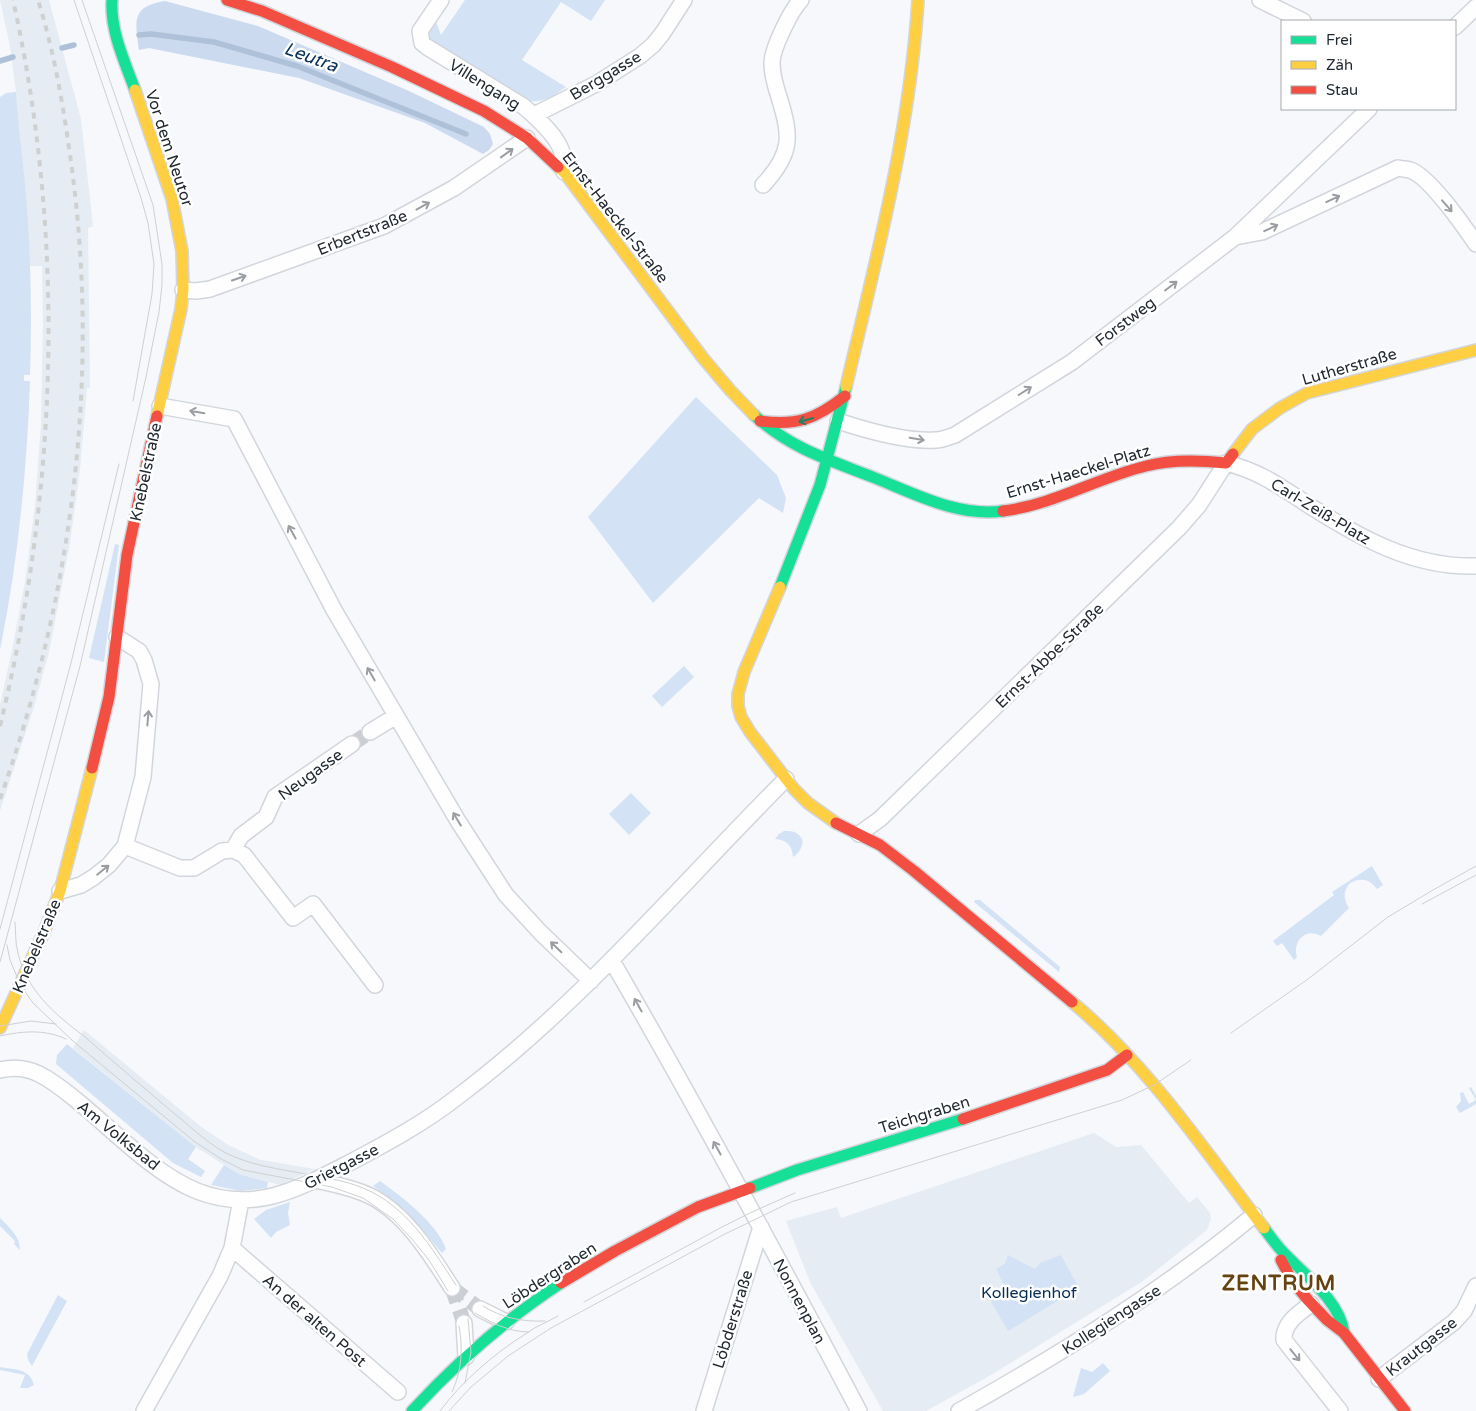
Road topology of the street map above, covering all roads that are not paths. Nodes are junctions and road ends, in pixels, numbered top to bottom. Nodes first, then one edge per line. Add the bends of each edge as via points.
1 (112, 0) edge
2 (441, 0) edge
3 (684, 0) edge
4 (800, 0) edge
5 (918, 0) edge
6 (1260, 0) edge
7 (233, 1) edge
8 (1476, 7) edge
9 (1301, 20) edge
10 (1456, 26) edge
11 (1368, 110) edge
12 (534, 115) junction
13 (527, 138) junction
14 (564, 172) junction
15 (763, 185) dead end
16 (1235, 237) junction
17 (1476, 244) edge
18 (183, 290) junction
19 (181, 309) joint
20 (1476, 350) edge
21 (845, 396) junction
22 (160, 406) junction
23 (760, 421) junction
24 (838, 421) junction
25 (828, 461) junction
26 (1226, 463) junction
27 (1476, 566) edge
28 (117, 637) junction
29 (396, 716) junction
30 (370, 732) tunnel mouth
31 (352, 744) tunnel mouth
32 (786, 779) junction
33 (860, 834) junction
34 (125, 846) junction
35 (233, 850) junction
36 (60, 891) junction
37 (612, 961) junction
38 (591, 981) junction
39 (375, 984) dead end
40 (0, 1028) edge
41 (1127, 1055) junction
42 (0, 1070) edge
43 (316, 1180) junction
44 (740, 1190) junction
45 (726, 1196) joint
46 (241, 1200) junction
47 (1254, 1214) junction
48 (761, 1227) junction
49 (232, 1248) junction
50 (1280, 1249) junction
51 (452, 1288) dead end
52 (1473, 1292) edge
53 (1311, 1304) junction
54 (480, 1310) tunnel mouth
55 (506, 1322) junction
56 (464, 1323) tunnel mouth
57 (1344, 1334) junction
58 (466, 1357) junction
59 (1379, 1379) junction
60 (398, 1392) dead end
61 (144, 1411) edge
62 (412, 1411) edge
63 (704, 1411) edge
64 (859, 1411) edge
65 (959, 1411) edge
66 (1340, 1411) edge
67 (1406, 1411) edge

1 - 18 main road, Vor dem Neutor via 113,26 172,199 182,251
2 - 12 street, Villengang via 423,25 422,43
3 - 12 street, Berggasse via 662,34 640,56 596,84
4 - 15 street via 775,46 771,61 788,132 780,164
5 - 21 main road via 911,88 877,263
6 - 9 street
7 - 13 main road, Ernst-Haeckel-Straße via 352,48 484,111
8 - 10 street
11 - 16 street, Forstweg
12 - 14 street, Villengang via 561,148
13 - 14 main road, Ernst-Haeckel-Straße
18 -> 13 street, Erbertstraße via 210,289 384,226 461,184
14 - 23 main road, Ernst-Haeckel-Straße via 703,358
16 -> 17 street via 1262,232 1398,168 1411,170 1426,180
24 -> 16 street, Forstweg via 869,431 924,440 938,440 955,434 1072,362
18 - 19 main road, Vor dem Neutor
19 - 22 main road, Knebelstraße
20 - 26 main road, Lutherstraße via 1307,393 1280,408 1252,430
21 -> 23 main road via 821,414 803,422
21 - 24 main road
22 - 28 main road, Knebelstraße via 127,555
29 -> 22 street via 328,599 234,419
23 - 25 main road, Ernst-Haeckel-Straße via 793,444
24 - 25 main road
25 - 26 main road, Ernst-Haeckel-Platz via 936,503 984,512 1027,507 1154,464 1185,460
25 - 32 main road via 738,694 738,706 746,726
26 - 27 street, Carl-Zeiß-Platz via 1257,472 1343,527 1383,548 1434,563
26 - 33 street, Ernst-Abbe-Straße via 1184,523 880,819
34 -> 28 street, Knebelstraße via 143,777 151,684 138,651
28 - 36 main road, Knebelstraße via 109,697
29 - 30 street
38 -> 29 street via 506,895
31 - 35 street, Neugasse via 274,797 266,818 241,836
32 - 33 main road via 825,816
32 - 37 street, Grietgasse
33 - 41 main road via 880,845 972,918 1077,1005
34 - 35 street via 180,868 194,868 222,851
36 -> 34 street, Knebelstraße via 94,877
35 - 39 street via 244,855 293,918 313,904
36 - 40 main road, Knebelstraße
37 - 38 street, Grietgasse
44 -> 37 street, Nonnenplan
38 - 43 street, Grietgasse via 456,1099 381,1146
41 - 44 main road, Teichgraben via 1107,1070 1072,1083
41 - 47 main road
42 - 46 street, Am Volksbad via 18,1068 38,1073 168,1176 198,1191
43 - 46 street, Grietgasse via 276,1196
43 - 51 street via 352,1189 378,1201 399,1217
44 - 45 main road, Teichgraben
44 - 48 street, Nonnenplan
45 - 55 main road, Löbdergraben via 681,1216 569,1278
46 - 49 street
47 - 50 main road
47 - 65 street, Kollegiengasse via 1122,1314
48 - 63 street, Löbderstraße
48 - 64 street, Nonnenplan
49 - 60 street, An der alten Post
49 - 61 street via 220,1276
50 - 53 main road via 1284,1268
50 - 57 main road via 1315,1283 1340,1316
52 - 59 street, Krautgasse via 1464,1311 1454,1322
53 - 57 main road
53 -> 66 street via 1288,1324 1284,1340
54 - 55 street
55 - 58 main road, Löbdergraben
56 - 58 street
57 - 59 main road
58 - 62 main road, Löbdergraben
59 - 67 main road

